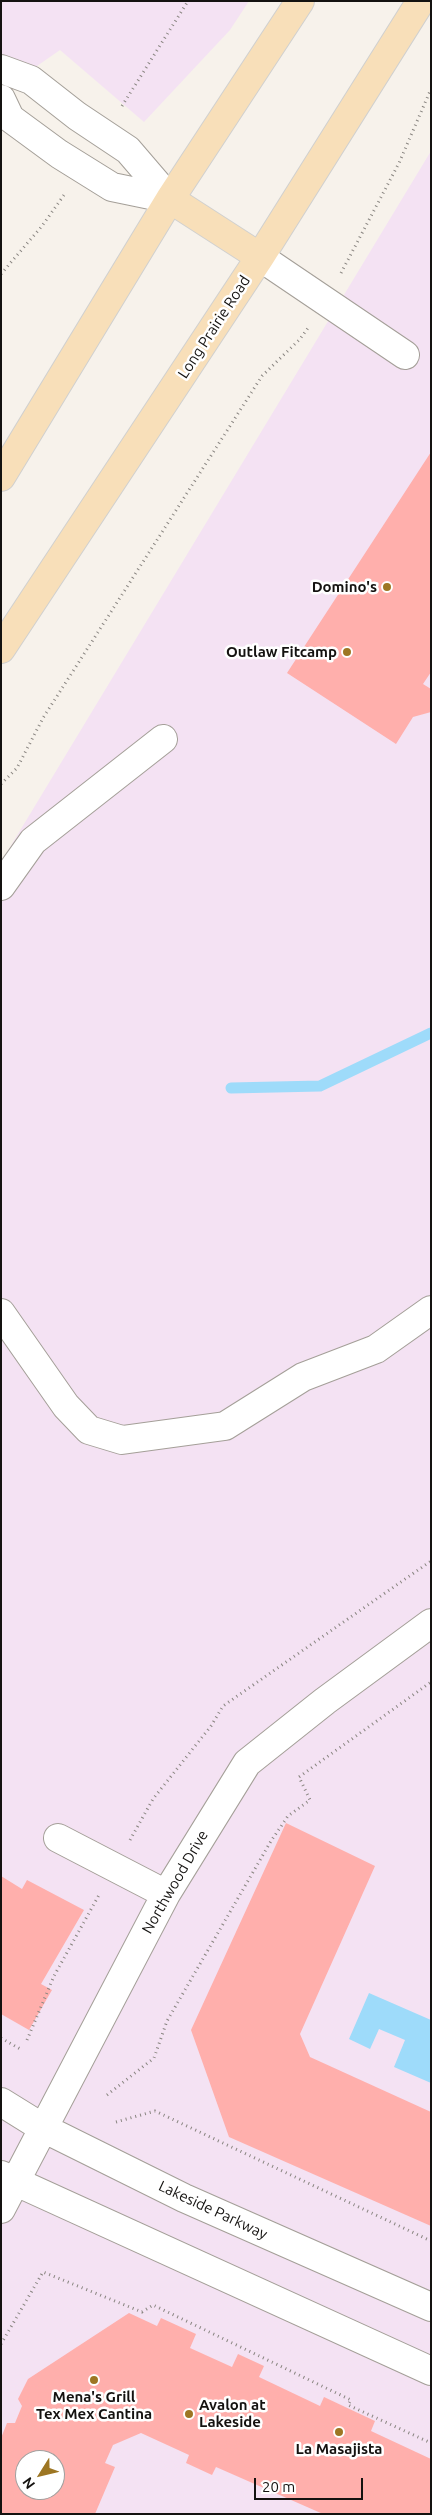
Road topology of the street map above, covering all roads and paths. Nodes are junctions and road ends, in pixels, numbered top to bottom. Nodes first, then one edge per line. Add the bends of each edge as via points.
1 (188, 1) edge
2 (300, 1) edge
3 (421, 1) edge
4 (1, 69) edge
5 (431, 89) edge
6 (1, 99) edge
7 (105, 135) junction
8 (83, 170) junction
9 (170, 199) junction
10 (260, 257) junction
11 (1, 274) edge
12 (324, 301) junction
13 (405, 355) dead end
14 (1, 477) edge
15 (1, 649) edge
16 (163, 739) dead end
17 (1, 784) edge
18 (1, 886) edge
19 (431, 1310) edge
20 (1, 1313) edge
21 (431, 1623) edge
22 (431, 1682) edge
23 (58, 1838) dead end
24 (166, 1894) junction
25 (1, 2038) edge
26 (22, 2050) dead end
27 (106, 2095) dead end
28 (1, 2102) edge
29 (116, 2122) dead end
30 (44, 2128) junction
31 (8, 2179) edge
32 (1, 2209) edge
33 (431, 2241) edge
34 (431, 2307) edge
35 (1, 2344) edge
36 (431, 2371) edge
37 (431, 2443) edge

1 - 7 path
2 - 9 main road
3 - 10 main road, Long Prairie Road
4 - 7 street via 31,80
5 - 12 path via 399,163
6 - 8 street via 10,118
7 - 9 street via 128,150
8 - 9 street via 112,187
8 - 11 path
9 - 10 main road
9 - 14 main road
10 - 12 street
10 - 15 main road, Long Prairie Road
12 - 13 street
12 - 17 path via 300,339 262,376 43,718 17,768
16 - 18 street via 33,841
19 - 20 street via 376,1349 303,1377 225,1426 122,1440 90,1430 66,1406
21 - 24 street, Northwood Drive via 246,1763
22 - 27 path via 299,1777 310,1800 288,1816 271,1841 167,2021 154,2058
23 - 24 street
24 - 30 street, Northwood Drive
25 - 26 path
28 - 30 street, Lakeside Parkway
29 - 33 path via 155,2111
30 - 31 street, Northwood Drive
30 - 34 street, Lakeside Parkway via 184,2198
31 - 32 street, Northwood Drive
31 - 36 street
35 - 37 path via 43,2272 142,2312 153,2305 351,2400 348,2405

